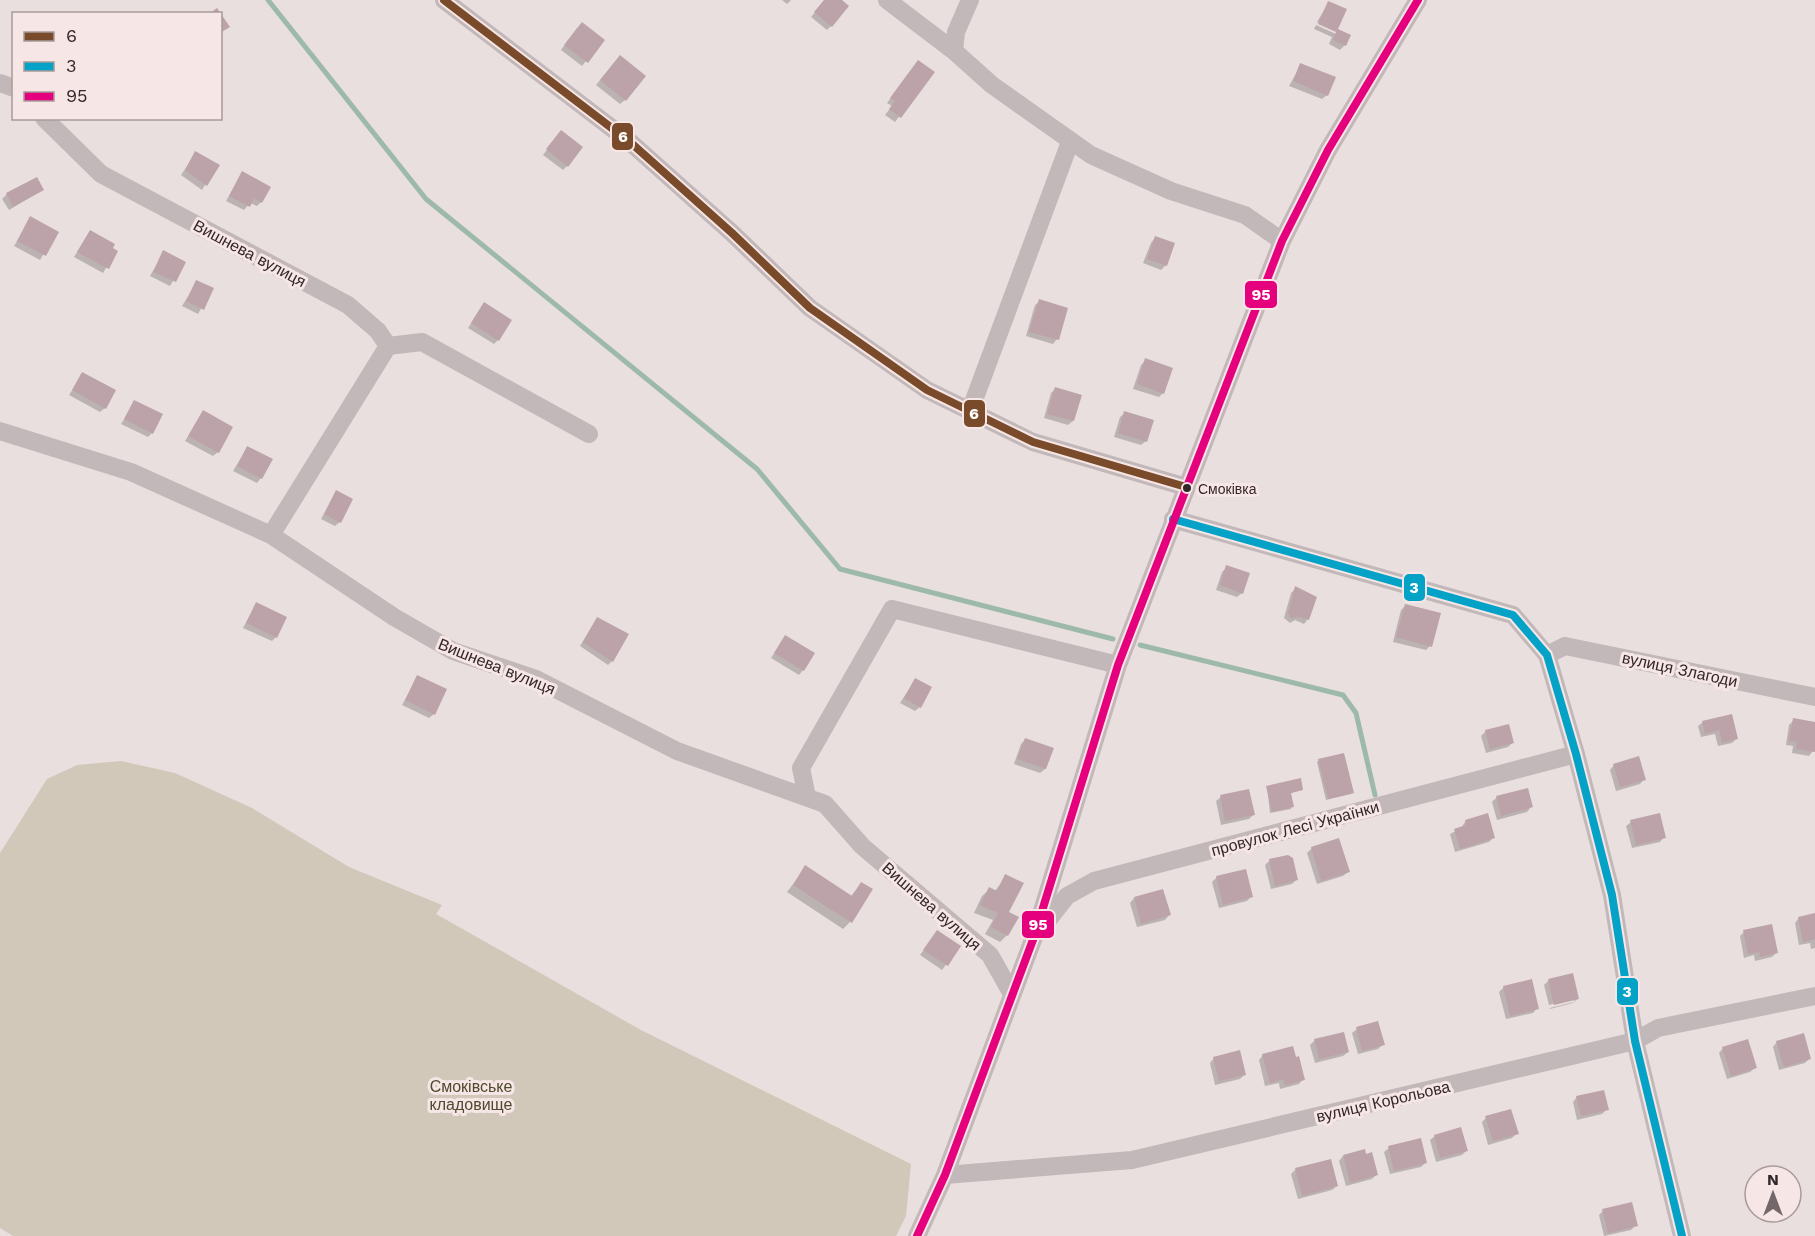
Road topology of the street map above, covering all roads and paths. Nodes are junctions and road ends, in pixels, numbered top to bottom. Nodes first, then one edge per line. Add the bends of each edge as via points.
1 (444, 0) edge
2 (887, 0) edge
3 (970, 0) edge
4 (1418, 0) edge
5 (954, 51) junction
6 (46, 120) edge
7 (1070, 142) junction
8 (1282, 241) junction
9 (388, 346) junction
10 (970, 411) junction
11 (0, 431) edge
12 (589, 434) dead end
13 (1186, 487) junction
14 (1173, 519) junction
15 (271, 535) junction
16 (1547, 655) junction
17 (1118, 665) junction
18 (1815, 697) edge
19 (1576, 754) junction
20 (807, 797) junction
21 (1035, 937) junction
22 (1012, 994) junction
23 (1815, 996) edge
24 (1635, 1041) junction
25 (945, 1175) junction
26 (917, 1236) edge
27 (1682, 1236) edge

1 - 10 street via 630,142 810,308 927,390
2 - 5 street
3 - 5 street via 956,32
4 - 8 street via 1328,150
5 - 7 street via 992,85
6 - 9 street, Вишнева вулиця via 101,174 348,306 378,331
7 - 8 street via 1171,191 1245,215
7 - 10 street
8 - 13 street
9 - 12 street via 422,342
9 - 15 street
10 - 13 street via 1033,441
11 - 15 street, Вишнева вулиця via 131,472
13 - 14 street
14 - 16 street via 1514,615
14 - 17 street
15 - 20 street, Вишнева вулиця via 394,617 453,651 536,679 677,751
16 - 18 street, вулиця Злагоди via 1565,646
16 - 19 street
17 - 20 street via 892,609 801,768
17 - 21 street
19 - 21 street, провулок Лесі Українки via 1095,881 1067,896
19 - 24 street via 1612,895
20 - 22 street, Вишнева вулиця via 825,804 862,846 990,955
21 - 22 street
22 - 25 street
23 - 24 street, вулиця Корольова via 1658,1028
24 - 25 street, вулиця Корольова via 1132,1160
24 - 27 street
25 - 26 street

